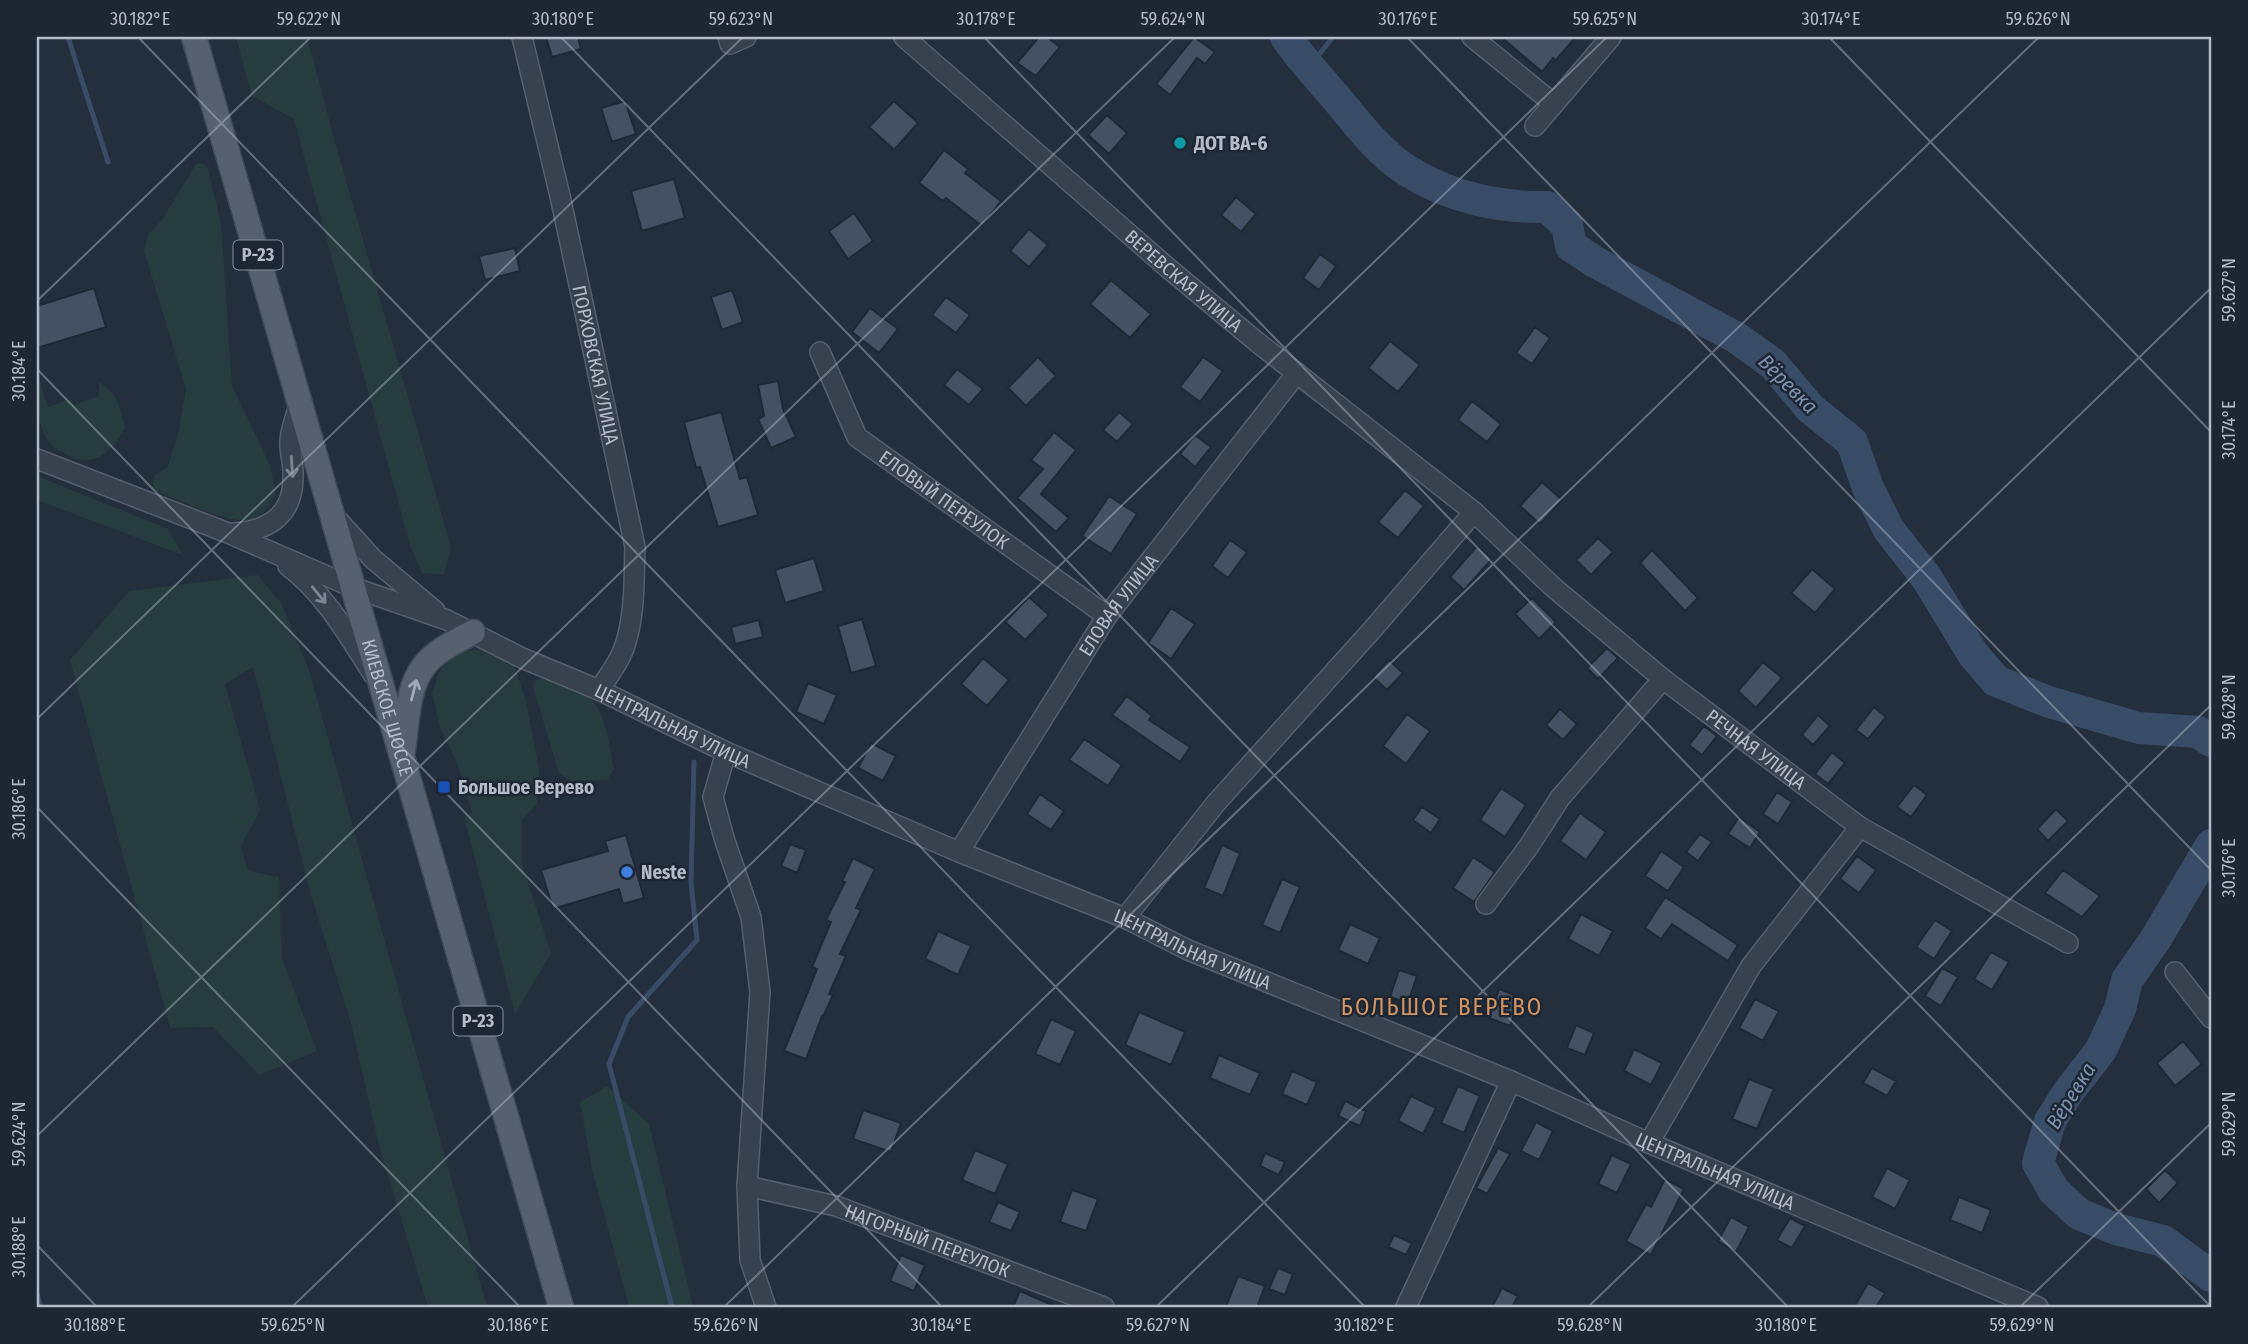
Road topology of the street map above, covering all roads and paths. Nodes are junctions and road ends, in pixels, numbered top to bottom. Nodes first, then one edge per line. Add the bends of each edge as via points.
1 (194, 37) edge
2 (522, 37) edge
3 (904, 37) edge
4 (1472, 37) edge
5 (1611, 37) edge
6 (1554, 104) junction
7 (1535, 126) dead end
8 (820, 352) dead end
9 (1297, 373) junction
10 (300, 400) junction
11 (37, 459) edge
12 (1474, 512) junction
13 (332, 514) junction
14 (228, 533) junction
15 (268, 550) junction
16 (352, 587) junction
17 (1107, 616) junction
18 (447, 620) junction
19 (473, 632) junction
20 (1663, 679) junction
21 (380, 685) junction
22 (599, 690) junction
23 (726, 752) junction
24 (401, 757) junction
25 (1860, 827) junction
26 (959, 852) junction
27 (1486, 904) dead end
28 (1125, 918) junction
29 (2068, 943) dead end
30 (2175, 972) dead end
31 (2211, 1018) edge
32 (1511, 1081) junction
33 (1649, 1143) junction
34 (747, 1186) junction
35 (561, 1307) edge
36 (766, 1307) edge
37 (1104, 1307) edge
38 (1406, 1307) edge
39 (2038, 1307) edge

1 - 10 main road, КИЕВСКОЕ ШОССЕ / Р-23
2 - 22 street, ПОРХОВСКАЯ УЛИЦА via 635,548 626,643
3 - 9 street, ВЕРЕВСКАЯ УЛИЦА via 1168,268
4 - 6 street
5 - 6 street
6 - 7 street
8 - 17 street, ЕЛОВЫЙ ПЕРЕУЛОК via 857,437
9 - 12 street, ВЕРЕВСКАЯ УЛИЦА
9 - 17 street, ЕЛОВАЯ УЛИЦА
10 - 13 main road, КИЕВСКОЕ ШОССЕ / Р-23
10 -> 14 street via 290,441 290,499 268,526
11 - 14 street
12 - 20 street, РЕЧНАЯ УЛИЦА via 1553,587
12 - 28 street via 1216,803
13 - 16 main road, КИЕВСКОЕ ШОССЕ / Р-23
13 - 18 street via 373,559
14 - 15 street
15 - 16 street, ЦЕНТРАЛЬНАЯ УЛИЦА
15 -> 21 street via 321,596
16 - 18 street, ЦЕНТРАЛЬНАЯ УЛИЦА
16 - 21 main road, КИЕВСКОЕ ШОССЕ / Р-23
17 - 26 street, ЕЛОВАЯ УЛИЦА
18 - 19 street, ЦЕНТРАЛЬНАЯ УЛИЦА
19 - 22 street, ЦЕНТРАЛЬНАЯ УЛИЦА
24 -> 19 main road via 415,681 436,655
20 - 25 street, РЕЧНАЯ УЛИЦА
20 - 27 street via 1560,798
21 - 24 main road, КИЕВСКОЕ ШОССЕ / Р-23
22 - 23 street, ЦЕНТРАЛЬНАЯ УЛИЦА
23 - 26 street, ЦЕНТРАЛЬНАЯ УЛИЦА
23 - 34 street via 713,797 751,917 761,992
24 - 35 main road, КИЕВСКОЕ ШОССЕ / Р-23
25 - 29 street, РЕЧНАЯ УЛИЦА
25 - 33 street via 1751,966
26 - 28 street, ЦЕНТРАЛЬНАЯ УЛИЦА
28 - 32 street, ЦЕНТРАЛЬНАЯ УЛИЦА via 1188,950
30 - 31 street
32 - 33 street, ЦЕНТРАЛЬНАЯ УЛИЦА
32 - 38 street
33 - 39 street, ЦЕНТРАЛЬНАЯ УЛИЦА
34 - 36 street via 750,1260
34 - 37 street, НАГОРНЫЙ ПЕРЕУЛОК via 836,1206

